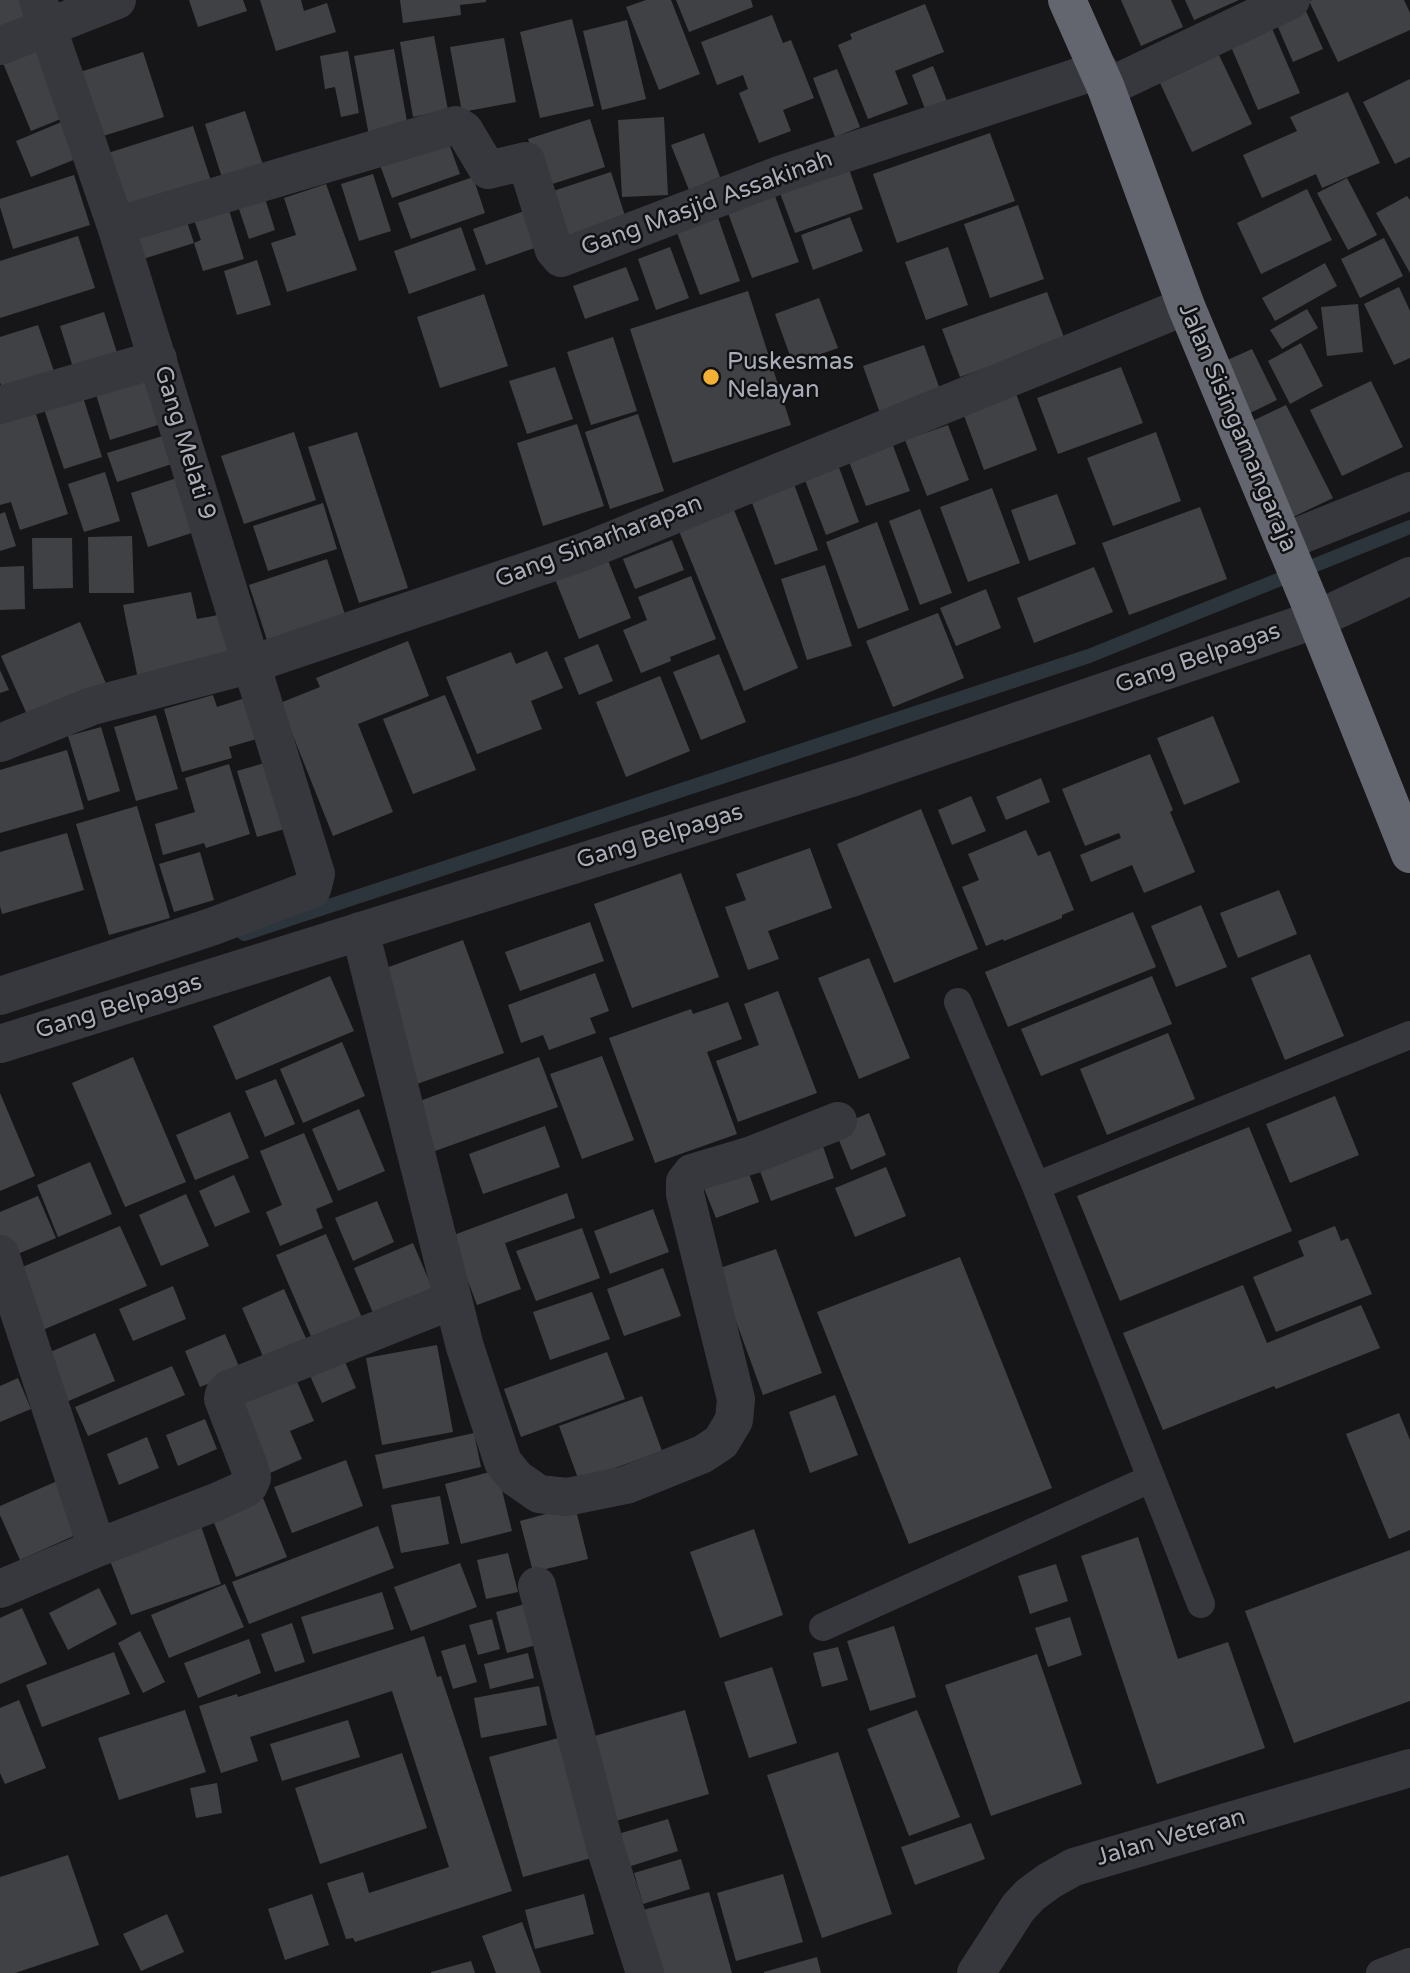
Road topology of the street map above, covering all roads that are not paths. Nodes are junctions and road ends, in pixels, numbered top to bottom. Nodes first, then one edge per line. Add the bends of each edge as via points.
1 (117, 0) edge
2 (1067, 0) edge
3 (1291, 0) edge
4 (43, 14) edge
5 (0, 46) edge
6 (1103, 79) junction
7 (116, 226) junction
8 (1186, 306) junction
9 (158, 359) junction
10 (0, 405) edge
11 (1410, 491) edge
12 (1287, 548) junction
13 (1410, 576) edge
14 (1313, 610) junction
15 (252, 664) junction
16 (0, 743) edge
17 (1410, 854) edge
18 (360, 931) junction
19 (163, 968) junction
20 (92, 991) junction
21 (0, 996) edge
22 (958, 1002) dead end
23 (1410, 1035) edge
24 (0, 1044) edge
25 (838, 1121) dead end
26 (1036, 1186) junction
27 (0, 1254) edge
28 (453, 1300) junction
29 (1150, 1479) junction
30 (97, 1548) junction
31 (537, 1586) dead end
32 (0, 1589) edge
33 (1201, 1604) dead end
34 (823, 1627) dead end
35 (1410, 1768) edge
36 (1409, 1962) edge
37 (645, 1973) edge
38 (976, 1973) edge
39 (1380, 1973) edge

1 - 4 street
2 - 6 highway, Jalan Sisingamangaraja
3 - 6 street
4 - 5 street
4 - 7 street, Gang Melati 9
6 - 7 street, Gang Masjid Assakinah via 782,174 561,258 554,250 526,161 488,170 464,130 456,125
6 - 8 highway, Jalan Sisingamangaraja
7 - 9 street, Gang Melati 9
8 - 12 highway, Jalan Sisingamangaraja
8 - 15 street, Gang Sinarharapan via 583,552
9 - 10 street
9 - 15 street, Gang Melati 9
11 - 12 street
12 - 14 highway, Jalan Sisingamangaraja
13 - 14 street, Gang Belpagas
14 - 17 highway, Jalan Sisingamangaraja
14 - 18 street, Gang Belpagas via 853,777
15 - 16 street, Gang Sinarharapan via 92,706
15 - 19 street, Gang Melati 9 via 316,874 312,889
18 - 19 street, Gang Belpagas
18 - 28 street
19 - 20 street
20 - 21 street
20 - 24 street, Gang Belpagas
22 - 26 lane
23 - 26 lane
25 - 28 street via 692,1173 685,1182 736,1399 734,1420 721,1442 703,1454 626,1485 567,1497 547,1497 531,1489 503,1462
26 - 29 lane
27 - 30 street
28 - 30 street via 229,1389 223,1399 250,1469 249,1485
29 - 33 lane
29 - 34 lane
30 - 32 street
31 - 37 street via 606,1850
35 - 38 street, Jalan Veteran via 1073,1867 1018,1908
36 - 39 lane

